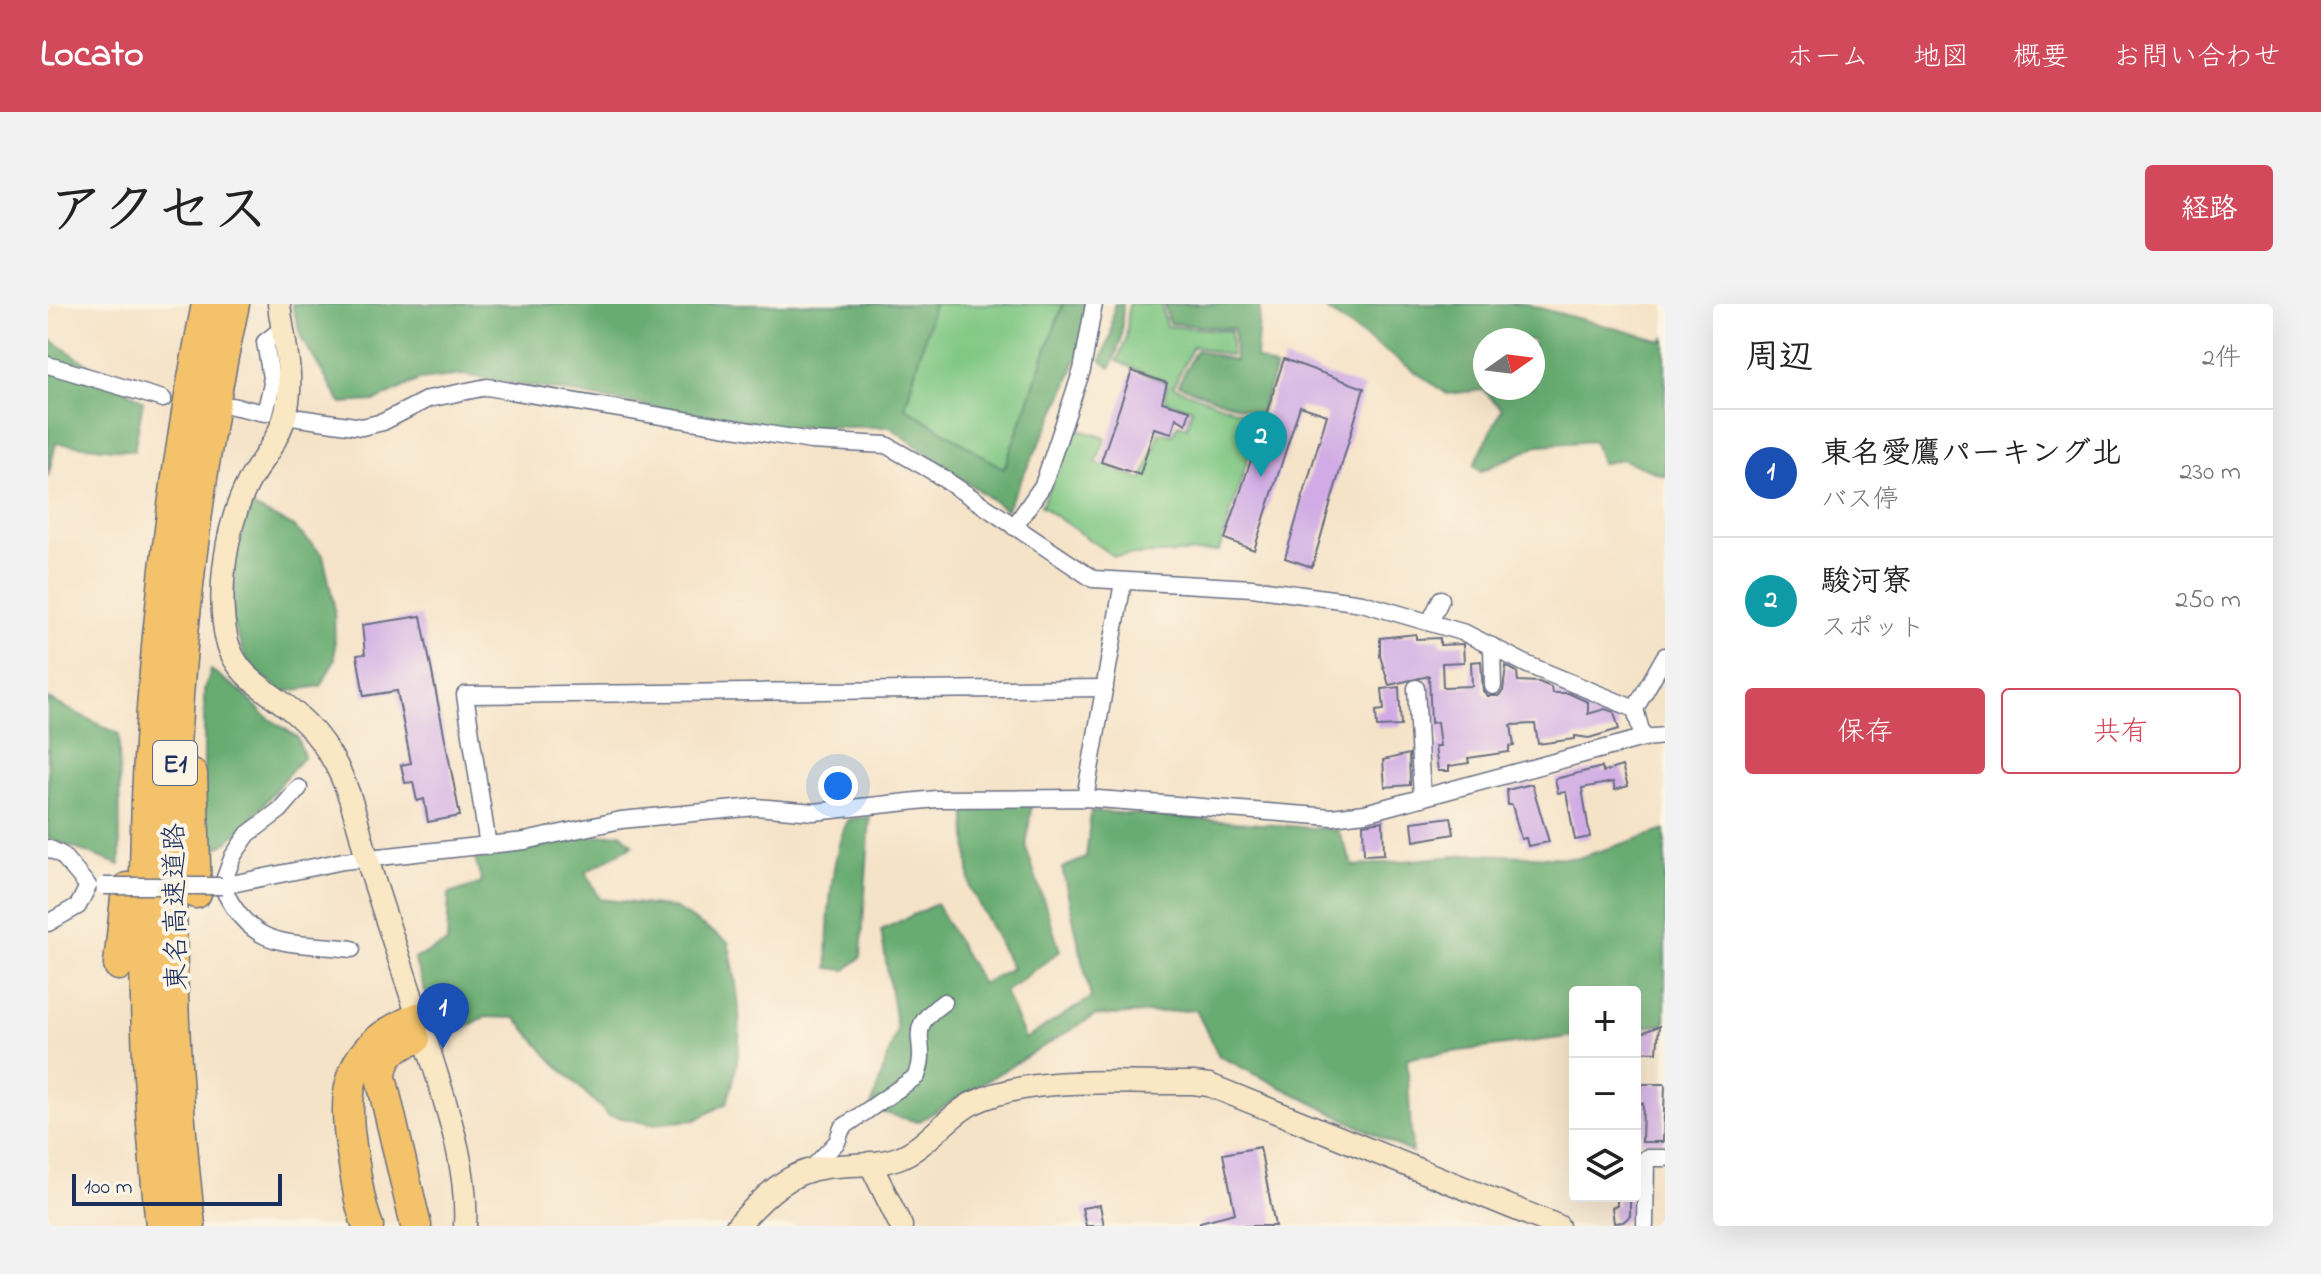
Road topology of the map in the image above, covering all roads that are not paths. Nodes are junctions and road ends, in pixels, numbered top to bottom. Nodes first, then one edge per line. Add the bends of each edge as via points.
1 (207, 304) edge
2 (234, 304) edge
3 (279, 304) edge
4 (1094, 304) edge
5 (283, 328) junction
6 (48, 365) edge
7 (163, 399) dead end
8 (232, 406) dead end
9 (285, 416) junction
10 (199, 492) junction
11 (1014, 527) junction
12 (1123, 582) junction
13 (1441, 599) dead end
14 (1430, 622) junction
15 (158, 623) junction
16 (1492, 646) junction
17 (1665, 656) edge
18 (1493, 686) dead end
19 (1105, 688) junction
20 (1416, 688) dead end
21 (1635, 709) junction
22 (1665, 736) edge
23 (1643, 738) junction
24 (299, 788) dead end
25 (1085, 798) junction
26 (1422, 798) junction
27 (488, 846) junction
28 (48, 848) edge
29 (367, 861) junction
30 (96, 886) junction
31 (209, 889) junction
32 (48, 923) edge
33 (352, 949) dead end
34 (119, 965) dead end
35 (944, 1002) dead end
36 (421, 1026) junction
37 (1665, 1158) edge
38 (870, 1163) junction
39 (811, 1169) junction
40 (161, 1226) edge
41 (190, 1226) edge
42 (368, 1226) edge
43 (416, 1226) edge
44 (465, 1226) edge
45 (737, 1226) edge
46 (901, 1226) edge
47 (1558, 1226) edge
48 (1645, 1226) edge

1 - 15 highway, 東名高速道路 / E1
2 - 10 highway, 東名高速道路 / E1
3 - 5 street
4 - 11 street via 1082,370 1043,485
5 - 8 street via 265,342 272,384 265,413
5 - 9 street via 290,374
6 - 7 street
9 - 11 street via 362,427 428,399 487,387 811,441 886,445
9 - 29 street via 236,510 227,563 225,630 240,670 297,715 328,752 351,797
10 - 31 highway via 192,763
10 - 41 highway, 東名高速道路 / E1 via 177,719 171,853 178,1083
11 - 12 street via 1093,579
12 - 14 street via 1316,595
12 - 19 street
13 - 14 street
14 - 16 street
15 - 34 highway via 136,773
15 - 40 highway, 東名高速道路 / E1 via 146,796 144,972
16 - 18 street
16 - 21 street
17 - 21 street
19 - 25 street
19 - 27 street via 465,695
20 - 26 street
21 - 23 street
22 - 23 street
23 - 26 street
24 - 31 street via 248,834
25 - 26 street via 1332,817
25 - 27 street via 936,799 814,812 756,807 621,820
27 - 29 street
28 - 30 street
29 - 31 street via 329,863
29 - 36 street
30 - 31 street, bridge
30 - 32 street via 78,906
31 - 33 street via 253,931 273,942
35 - 39 street via 921,1021 922,1064 917,1076 842,1128 837,1142
36 - 42 highway via 374,1041 351,1081 349,1134
36 - 43 highway via 390,1052 381,1077
36 - 44 street via 459,1155
37 - 48 street via 1646,1158
38 - 39 street
38 - 46 street
38 - 47 street via 904,1156 969,1105 999,1093 1037,1086 1193,1083 1223,1090
39 - 45 street via 784,1181

